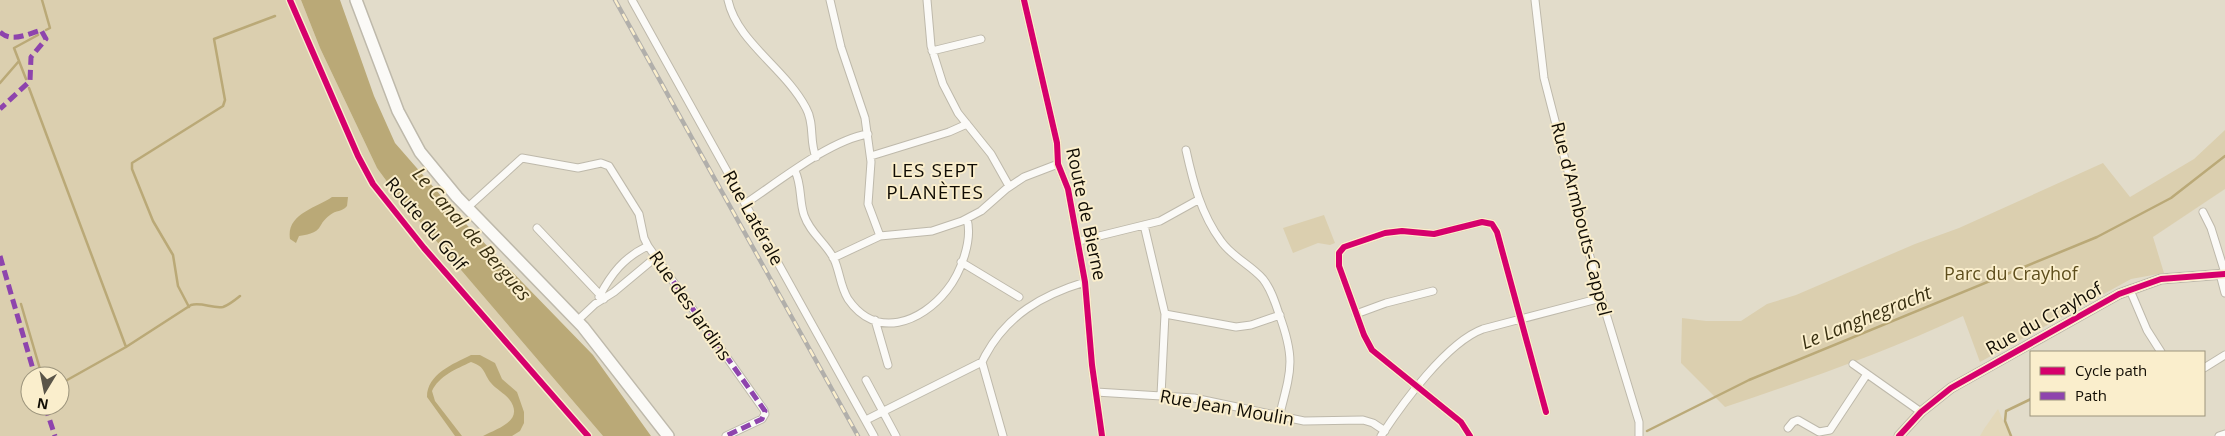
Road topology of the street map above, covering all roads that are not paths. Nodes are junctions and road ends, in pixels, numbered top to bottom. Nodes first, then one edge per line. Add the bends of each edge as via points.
1 (290, 0) edge
2 (356, 0) edge
3 (632, 0) edge
4 (728, 0) edge
5 (830, 0) edge
6 (927, 0) edge
7 (1024, 0) edge
8 (1535, 0) edge
9 (982, 39) dead end
10 (932, 51) junction
11 (967, 124) junction
12 (868, 134) junction
13 (1186, 150) dead end
14 (871, 156) junction
15 (816, 157) junction
16 (1058, 164) junction
17 (795, 171) junction
18 (1009, 186) junction
19 (1198, 200) junction
20 (745, 204) junction
21 (467, 208) junction
22 (2203, 212) dead end
23 (967, 219) junction
24 (1144, 225) junction
25 (537, 228) dead end
26 (880, 236) junction
27 (1079, 241) junction
28 (648, 246) junction
29 (656, 257) junction
30 (833, 258) junction
31 (961, 262) junction
32 (2223, 274) edge
33 (1085, 282) junction
34 (2130, 290) junction
35 (1433, 291) dead end
36 (2225, 293) edge
37 (602, 297) junction
38 (1019, 297) dead end
39 (1601, 298) junction
40 (1165, 314) junction
41 (1356, 314) junction
42 (1280, 315) junction
43 (1521, 319) junction
44 (875, 320) junction
45 (577, 321) junction
46 (2160, 351) edge
47 (2225, 354) edge
48 (982, 362) junction
49 (1853, 364) dead end
50 (888, 365) dead end
51 (2205, 367) edge
52 (1867, 374) junction
53 (866, 380) dead end
54 (1418, 388) junction
55 (1096, 392) junction
56 (1161, 395) junction
57 (882, 412) junction
58 (1546, 412) dead end
59 (1921, 412) junction
60 (1280, 417) junction
61 (866, 420) junction
62 (1788, 428) dead end
63 (1383, 433) edge
64 (2225, 434) edge
65 (588, 436) edge
66 (668, 436) edge
67 (726, 436) edge
68 (874, 436) edge
69 (896, 436) edge
70 (1003, 436) edge
71 (1102, 436) edge
72 (1470, 436) edge
73 (1639, 436) edge
74 (1899, 436) edge
75 (2219, 436) edge

1 - 65 street, Route du Golf via 372,184
2 - 21 main road via 405,125 420,152
3 - 20 street, Rue Latérale
4 - 15 street via 740,29 780,71 806,108 812,122
5 - 12 street
6 - 10 street
7 - 16 street, Route de Bierne
8 - 39 street, Rue d'Armbouts-Cappel via 1544,78
9 - 10 street
10 - 11 street via 943,84
11 - 14 street
11 - 18 street via 989,150
12 - 14 street
12 - 15 street via 849,138
13 - 19 street
14 - 26 street via 868,204
15 - 17 street
16 - 18 street
16 - 27 street, Route de Bierne via 1068,190
17 - 20 street
17 - 30 street via 805,218
18 - 23 street
19 - 24 street via 1168,218
19 - 42 street via 1221,242 1266,283
20 - 61 street, Rue Latérale
21 - 28 street, Rue des Jardins via 522,158 580,168 605,163 640,214
21 - 45 main road
22 - 32 street via 2211,228
23 - 26 street via 932,231
23 - 31 street via 969,234
24 - 27 street
24 - 40 street
25 - 37 street
26 - 30 street
27 - 33 street, Route de Bierne
28 - 29 street, Rue des Jardins
28 - 37 street via 626,258 610,277
29 - 37 street
29 - 67 street, Rue des Jardins via 765,411 762,419
30 - 44 street via 848,298 862,314
31 - 38 street
31 - 44 street via 947,290 923,314 899,322
32 - 34 street, Rue du Crayhof via 2168,278
32 - 36 street
33 - 48 street via 1020,312 991,346
33 - 55 street, Route de Bierne
34 - 46 street via 2147,330
34 - 59 street, Rue du Crayhof via 1964,380
35 - 41 street
37 - 45 street
39 - 43 street
39 - 73 street, Rue d'Armbouts-Cappel via 1638,418
40 - 42 street via 1236,327
40 - 56 street
41 - 43 street via 1340,269 1340,251 1347,245 1389,232 1434,234 1482,222 1494,226 1497,232
41 - 54 street via 1365,340 1374,353
42 - 60 street via 1292,362
43 - 54 street via 1479,331 1463,340 1447,352
43 - 58 street
44 - 50 street
45 - 66 main road
47 - 51 street
48 - 57 street
48 - 70 street
49 - 52 street
52 - 59 street
52 - 62 street via 1830,430 1819,432 1798,420
53 - 57 street
54 - 63 street
54 - 72 street via 1461,422
55 - 56 street, Rue Jean Moulin
55 - 71 street, Route de Bierne
56 - 60 street, Rue Jean Moulin via 1201,399
57 - 61 street
57 - 69 street
59 - 74 street, Rue du Crayhof
60 - 63 street, Rue Jean Moulin via 1318,422 1363,420 1373,423
61 - 68 street, Rue Latérale
64 - 75 street

